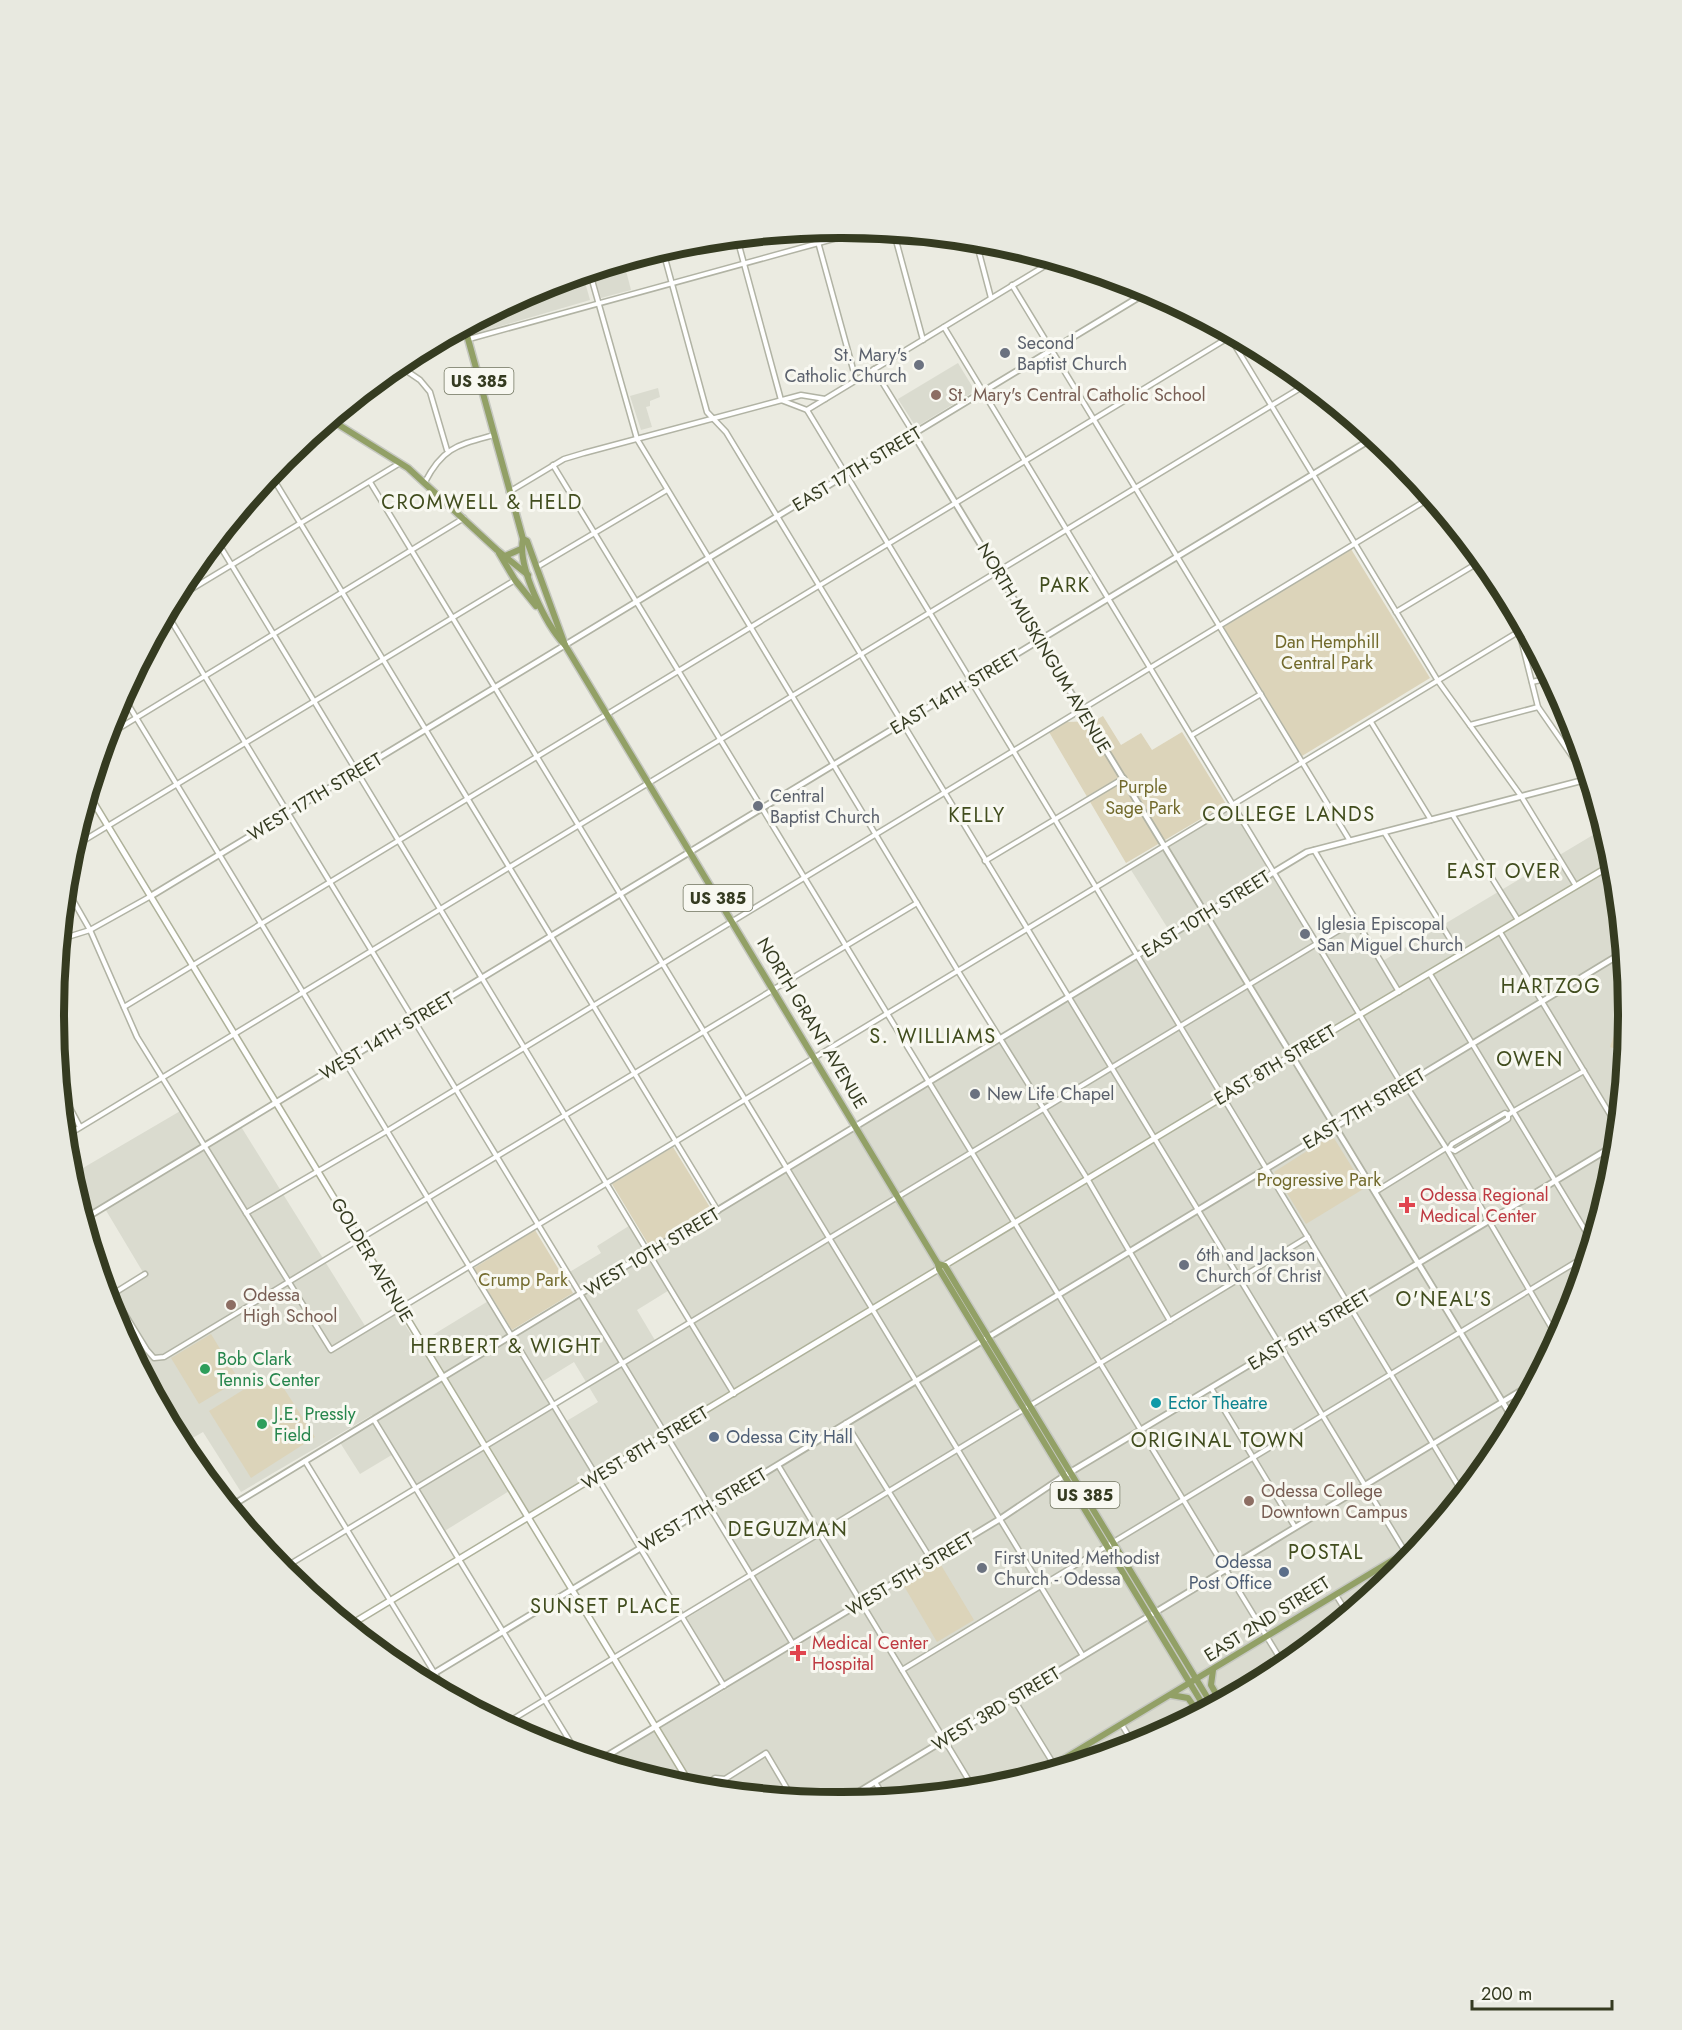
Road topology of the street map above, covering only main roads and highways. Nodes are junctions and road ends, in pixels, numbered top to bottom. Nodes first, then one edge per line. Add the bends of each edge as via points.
1 (467, 336) edge
2 (338, 424) edge
3 (524, 539) junction
4 (521, 549) junction
5 (497, 550) junction
6 (505, 556) junction
7 (530, 576) junction
8 (542, 587) junction
9 (540, 611) junction
10 (565, 645) junction
11 (94, 803) edge
12 (1604, 870) edge
13 (941, 1266) junction
14 (985, 1338) junction
15 (528, 1517) junction
16 (1110, 1544) junction
17 (1389, 1564) edge
18 (356, 1621) edge
19 (1213, 1670) junction
20 (1193, 1682) junction
21 (1216, 1694) edge
22 (1171, 1695) junction
23 (1207, 1699) edge
24 (1202, 1701) edge
25 (1193, 1706) edge
26 (1074, 1755) edge
27 (685, 1776) edge

1 - 3 main road, US 385
2 - 5 main road via 401,463
3 - 4 main road
3 - 8 main road, US 385
4 - 6 main road
4 - 7 main road, US 385
5 - 6 main road
5 - 9 main road
6 - 7 main road
7 - 8 main road
7 - 9 main road, US 385
8 - 10 main road, NORTH GRANT AVENUE / US 385
9 - 10 main road, NORTH GRANT AVENUE / US 385
10 - 13 main road, NORTH GRANT AVENUE / US 385
11 - 15 main road, GOLDER AVENUE
12 - 13 main road, EAST 8TH STREET
13 - 14 main road, NORTH GRANT AVENUE / US 385
13 - 15 main road, WEST 8TH STREET
14 - 16 main road, NORTH GRANT AVENUE / US 385 via 1071,1472
14 - 16 main road, NORTH GRANT AVENUE / US 385 via 1023,1409
15 - 18 main road, WEST 8TH STREET
15 - 27 main road, GOLDER AVENUE
16 - 20 main road, NORTH GRANT AVENUE / US 385
17 - 19 main road, EAST 2ND STREET
19 - 20 main road, EAST 2ND STREET
19 - 21 main road via 1211,1685
20 - 22 main road, EAST 2ND STREET
20 - 23 main road, NORTH GRANT AVENUE / US 385
20 - 24 main road, NORTH GRANT AVENUE / US 385
22 - 25 main road via 1188,1698
22 - 26 main road, EAST 2ND STREET

